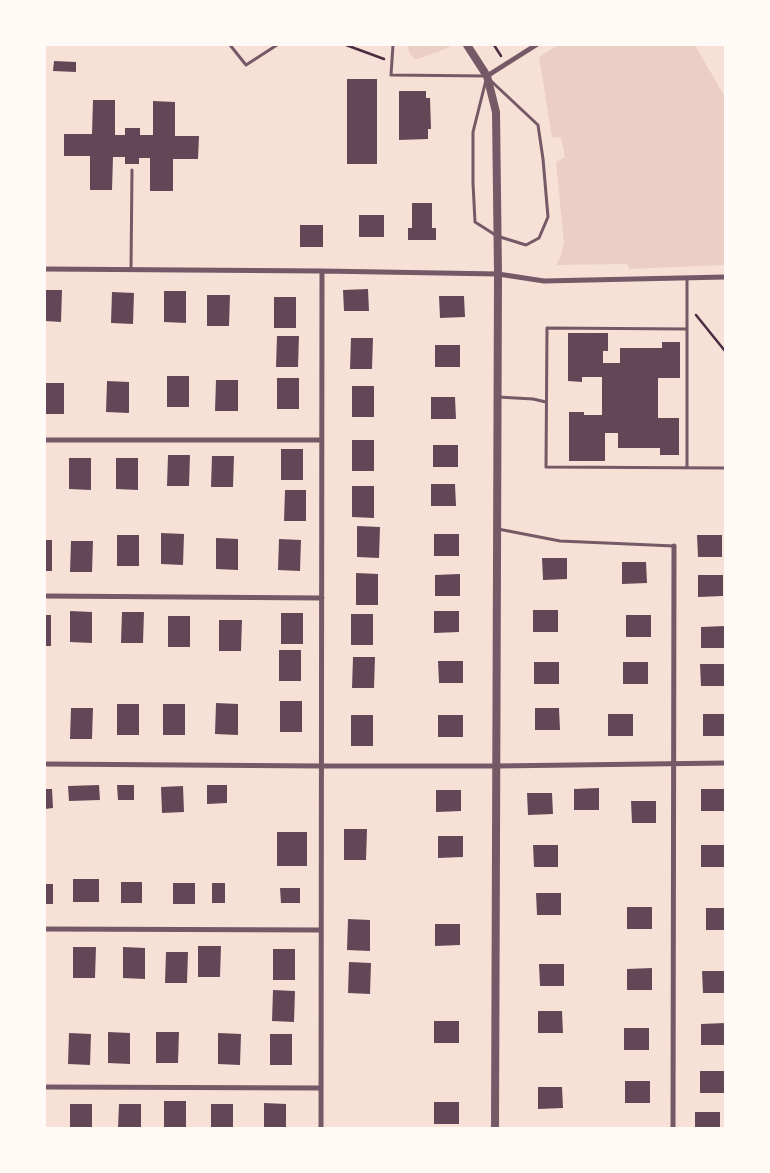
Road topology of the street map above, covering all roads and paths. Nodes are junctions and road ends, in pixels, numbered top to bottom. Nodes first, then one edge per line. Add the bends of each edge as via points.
1 (230, 45) edge
2 (277, 45) edge
3 (346, 45) edge
4 (393, 45) edge
5 (467, 45) edge
6 (536, 45) edge
7 (392, 62) junction
8 (487, 76) junction
9 (132, 170) dead end
10 (497, 236) junction
11 (45, 269) edge
12 (131, 270) junction
13 (322, 271) junction
14 (498, 274) junction
15 (725, 277) edge
16 (687, 278) junction
17 (687, 305) junction
18 (687, 329) junction
19 (725, 351) edge
20 (497, 397) junction
21 (546, 402) junction
22 (45, 440) edge
23 (322, 440) junction
24 (687, 468) junction
25 (725, 468) edge
26 (497, 529) junction
27 (674, 546) joint
28 (45, 596) edge
29 (322, 598) junction
30 (725, 763) edge
31 (45, 764) edge
32 (673, 764) junction
33 (321, 766) junction
34 (496, 766) junction
35 (45, 929) edge
36 (321, 930) junction
37 (45, 1088) edge
38 (321, 1088) junction
39 (321, 1128) edge
40 (495, 1128) edge
41 (673, 1128) edge

1 - 2 lane via 246,65
3 - 7 path
4 - 7 lane
5 - 8 street
6 - 8 street
7 - 8 lane via 391,75
8 - 10 street via 496,112
8 - 10 lane via 473,132 475,222
8 - 10 lane via 538,125 548,217 539,238 526,245
9 - 12 lane
10 - 14 street
11 - 12 street
12 - 13 street
13 - 14 street
13 - 23 street
14 - 16 street via 544,281
14 - 20 street
15 - 16 street
16 - 17 lane
17 - 18 lane
17 - 19 path
18 - 21 lane via 547,328
18 - 24 lane
20 - 21 lane
20 - 26 street
21 - 24 lane via 546,467
22 - 23 street
23 - 29 street
24 - 25 lane
26 - 27 lane via 560,541
26 - 34 street
27 - 32 street
28 - 29 street
29 - 33 street
30 - 32 street
31 - 33 street
32 - 34 street
32 - 41 street
33 - 34 street
33 - 36 street
34 - 40 street
35 - 36 street
36 - 38 street
37 - 38 street
38 - 39 street

